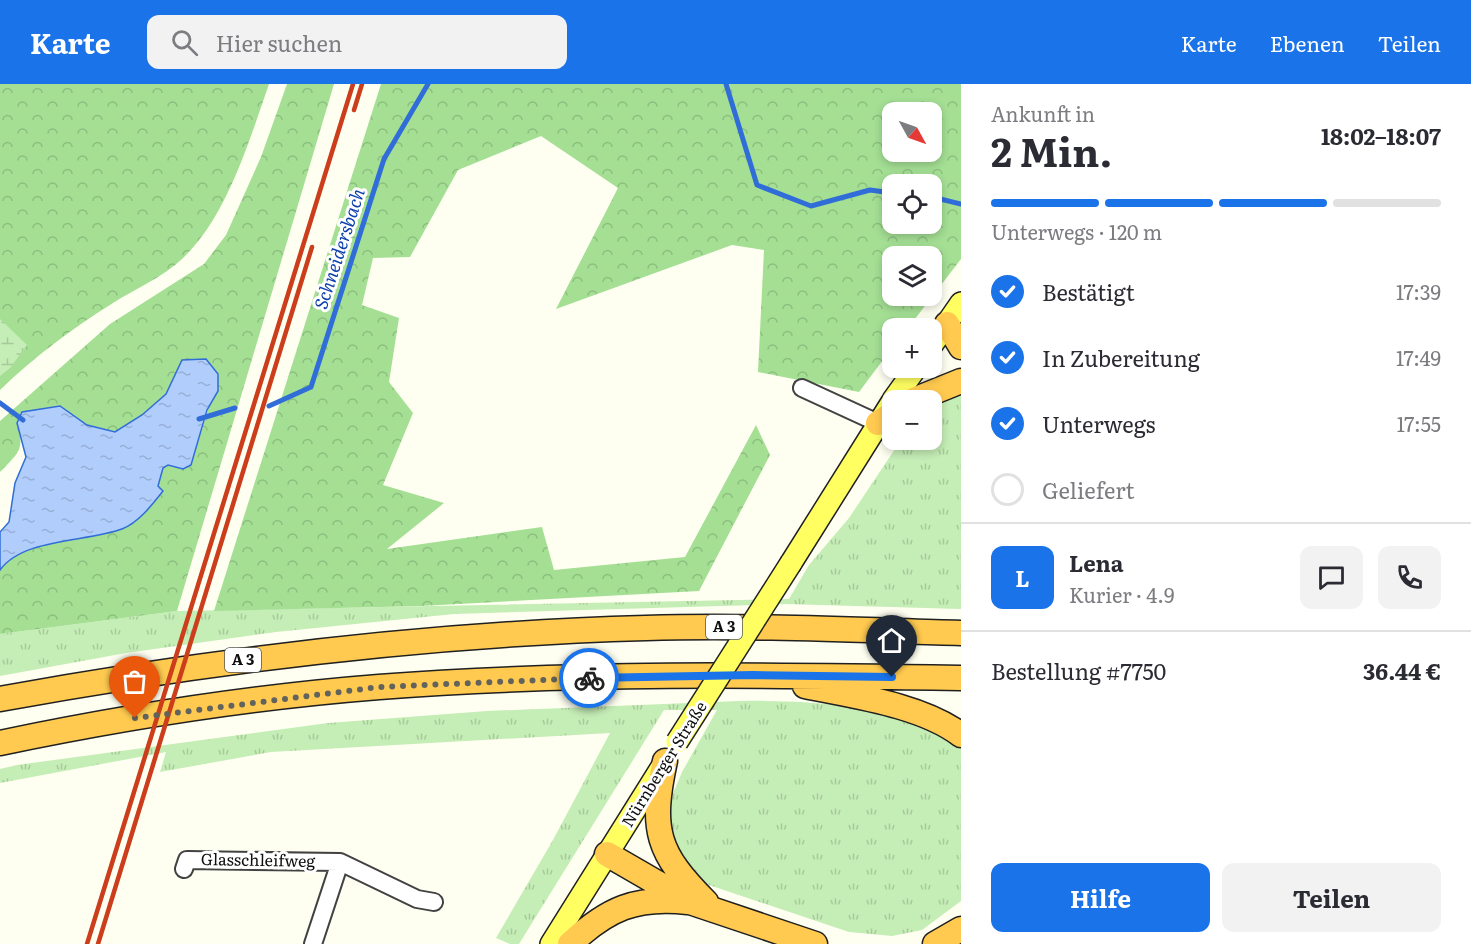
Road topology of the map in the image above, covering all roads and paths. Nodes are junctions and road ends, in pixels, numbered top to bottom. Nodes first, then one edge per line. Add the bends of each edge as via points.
1 (961, 303) edge
2 (954, 325) edge
3 (942, 336) edge
4 (961, 346) edge
5 (961, 381) edge
6 (802, 388) dead end
7 (939, 390) edge
8 (882, 417) edge
9 (882, 423) edge
10 (961, 633) edge
11 (753, 675) junction
12 (961, 678) edge
13 (0, 699) edge
14 (961, 735) edge
15 (0, 743) edge
16 (671, 752) junction
17 (607, 854) junction
18 (340, 862) junction
19 (184, 869) dead end
20 (434, 902) dead end
21 (690, 902) junction
22 (716, 912) junction
23 (961, 929) edge
24 (313, 944) edge
25 (551, 944) edge
26 (570, 944) edge
27 (815, 944) edge
28 (936, 944) edge

1 - 2 main road
2 - 3 main road
2 - 4 highway
5 - 7 highway
6 - 8 street
9 - 16 main road, Nürnberger Straße, bridge
10 - 13 highway, A 3 via 770,627 488,636 250,659
11 - 12 highway
11 - 14 highway via 919,714
11 - 15 highway via 379,687 135,718
16 - 17 main road, Nürnberger Straße
16 - 22 highway via 658,799 658,832 676,870
17 - 21 highway
17 - 25 main road, Nürnberger Straße
18 - 19 street, Glasschleifweg via 187,860
18 - 20 street, Glasschleifweg via 417,899
18 - 24 street, Glasschleifweg
21 - 22 highway
21 - 26 highway via 644,902 615,909
22 - 27 highway
23 - 28 highway

